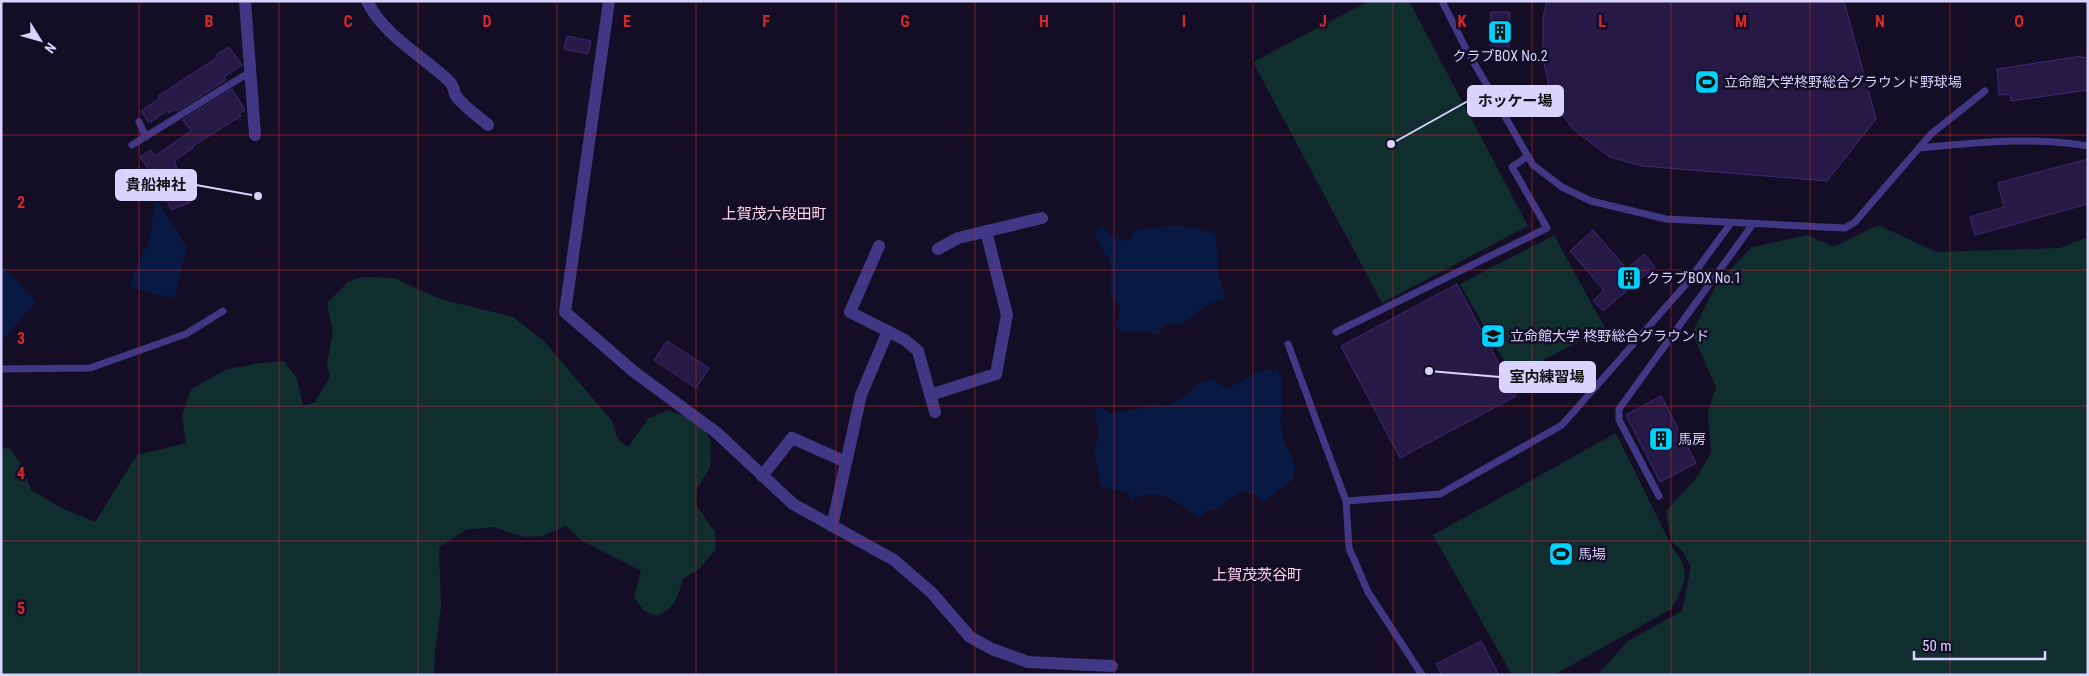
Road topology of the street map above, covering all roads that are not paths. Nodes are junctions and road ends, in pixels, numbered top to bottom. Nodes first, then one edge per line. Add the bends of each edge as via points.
1 (244, 1) edge
2 (367, 1) edge
3 (609, 1) edge
4 (1442, 1) edge
5 (250, 72) junction
6 (1985, 91) dead end
7 (139, 122) dead end
8 (488, 125) dead end
9 (255, 135) dead end
10 (146, 137) junction
11 (132, 145) dead end
12 (2088, 146) edge
13 (1919, 148) junction
14 (1528, 156) junction
15 (1042, 218) dead end
16 (1730, 223) junction
17 (1753, 224) junction
18 (986, 231) junction
19 (879, 246) dead end
20 (938, 250) dead end
21 (223, 311) dead end
22 (888, 331) junction
23 (1336, 332) dead end
24 (1288, 344) dead end
25 (1, 369) edge
26 (930, 395) junction
27 (935, 412) dead end
28 (846, 462) junction
29 (762, 476) junction
30 (1659, 496) dead end
31 (1346, 501) junction
32 (832, 526) junction
33 (1112, 666) dead end
34 (1422, 675) edge

1 - 5 street
2 - 8 street via 386,28 447,79 453,85 455,95
3 - 29 street via 565,312 633,371 717,433
4 - 14 lane
5 - 9 street
5 - 10 lane
6 - 13 lane via 1931,134
7 - 10 lane
10 - 11 lane
12 - 13 lane via 2006,140
13 - 17 lane via 1855,222 1845,228
14 - 16 lane via 1533,165 1562,187 1591,201 1666,219
14 - 23 lane via 1512,167 1547,228
15 - 18 street
16 - 17 lane
16 - 31 lane via 1687,283 1562,425 1440,494
17 - 30 lane via 1619,409 1619,420
18 - 20 street via 958,238
18 - 26 street via 1008,315 996,374
19 - 22 street via 850,312
21 - 25 lane via 186,334 90,368
22 - 26 street via 918,351
22 - 28 street via 861,395
24 - 31 lane
26 - 27 street
28 - 29 street via 792,438
28 - 32 street
29 - 32 street via 793,504
31 - 34 lane via 1349,548 1368,592
32 - 33 street via 894,560 932,593 970,637 992,649 1028,662

